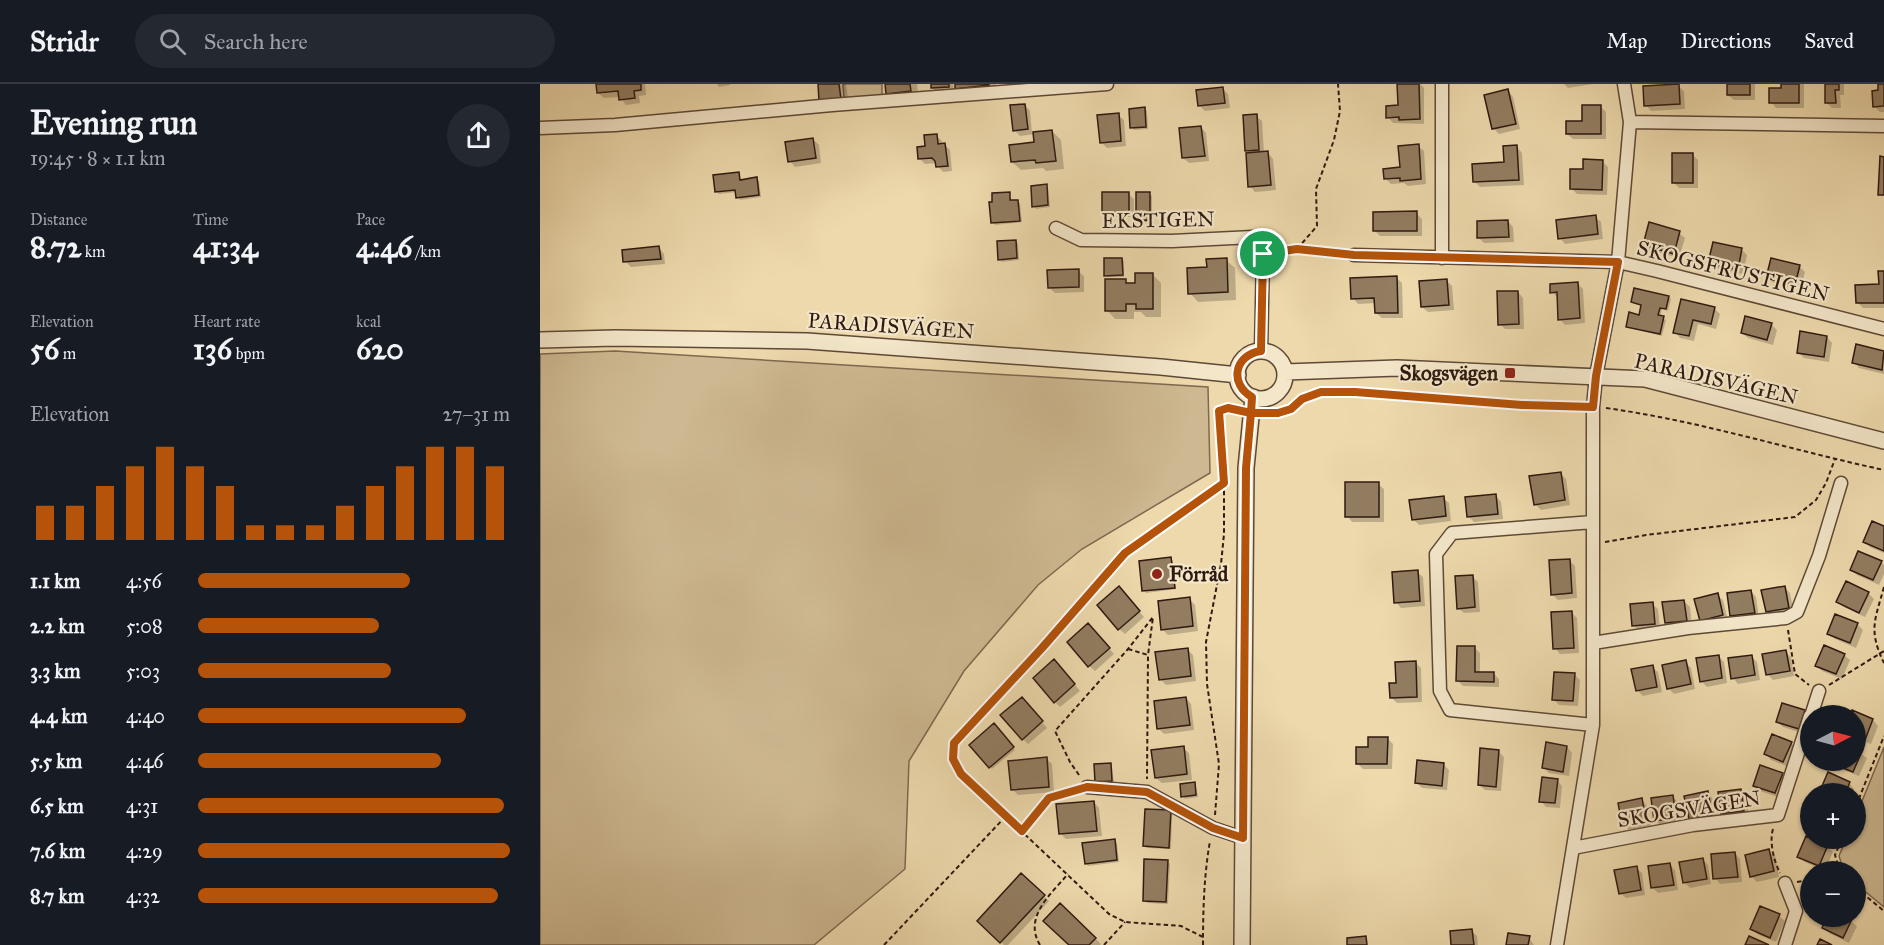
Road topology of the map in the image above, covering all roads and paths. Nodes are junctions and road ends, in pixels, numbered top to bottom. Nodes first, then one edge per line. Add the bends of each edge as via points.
1 (1107, 84) edge
2 (1338, 84) edge
3 (1442, 84) edge
4 (1624, 84) edge
5 (1630, 122) junction
6 (1884, 126) edge
7 (540, 128) edge
8 (1056, 228) dead end
9 (1297, 249) junction
10 (1263, 254) junction
11 (1354, 255) joint
12 (1442, 258) junction
13 (1618, 262) junction
14 (1884, 330) edge
15 (540, 340) edge
16 (1261, 351) junction
17 (1285, 372) junction
18 (1238, 375) junction
19 (1596, 376) junction
20 (1252, 397) junction
21 (1593, 407) junction
22 (1251, 413) junction
23 (1884, 441) edge
24 (1836, 458) junction
25 (1884, 470) edge
26 (1224, 483) junction
27 (1841, 483) dead end
28 (1593, 522) junction
29 (1594, 544) junction
30 (1884, 587) edge
31 (1786, 618) junction
32 (1593, 643) junction
33 (1128, 649) junction
34 (1884, 651) edge
35 (1879, 653) junction
36 (1148, 655) junction
37 (1884, 663) edge
38 (1819, 691) junction
39 (1815, 705) edge
40 (1593, 725) junction
41 (1884, 736) edge
42 (1800, 749) edge
43 (1865, 783) edge
44 (1087, 787) junction
45 (1147, 792) junction
46 (1006, 815) junction
47 (1778, 815) junction
48 (1213, 828) junction
49 (1022, 831) junction
50 (1243, 838) junction
51 (1573, 848) junction
52 (1068, 874) junction
53 (1785, 883) joint
54 (1866, 896) edge
55 (1884, 911) edge
56 (1125, 922) junction
57 (1203, 937) junction
58 (884, 945) edge
59 (1040, 945) edge
60 (1104, 945) edge
61 (1203, 945) edge
62 (1242, 945) edge
63 (1557, 945) edge
64 (1785, 945) edge

1 - 7 street
2 - 9 path via 1340,111 1334,140 1316,189 1317,226
3 - 12 street
4 - 5 street
5 - 6 street
5 - 13 street
8 - 10 street, EKSTIGEN via 1081,240 1253,237
9 - 10 path
9 - 11 path
10 - 16 street
11 - 12 street, SKOGSFRUSTIGEN
12 - 13 street, SKOGSFRUSTIGEN
13 - 14 street, SKOGSFRUSTIGEN
13 - 19 street
15 - 18 street, PARADISVÄGEN via 807,341
16 - 17 street via 1280,359
16 - 18 street via 1242,361
17 - 19 street, PARADISVÄGEN via 1398,368
17 - 20 street via 1276,394
18 - 20 street via 1242,388
19 - 21 street
19 - 23 street, PARADISVÄGEN via 1645,379
20 - 22 street
21 - 22 path via 1321,392 1278,413
21 - 24 path via 1649,414
21 - 28 street
22 - 26 path via 1228,408 1219,411
22 - 50 street via 1246,468
24 - 25 path
24 - 29 path via 1816,500 1795,517
26 - 46 path via 1125,553 954,743 953,759 961,774
26 - 48 path via 1221,564 1206,642 1207,684 1219,764
27 - 31 street via 1797,612
28 - 29 street
28 - 40 street via 1452,533 1436,554 1440,691 1450,710
29 - 32 street
30 - 35 path via 1872,627
31 - 32 street
31 - 38 path via 1795,674
32 - 40 street
33 - 36 path
33 - 36 path via 1153,617
33 - 44 path via 1055,730
34 - 35 path
35 - 37 path
35 - 38 path
36 - 45 path
38 - 39 street, SKOGSVÄGEN
40 - 51 street
41 - 43 path
42 - 47 street, SKOGSVÄGEN
44 - 45 street
44 - 49 path via 1049,798
45 - 48 street
46 - 49 path
46 - 58 path
47 - 51 street, SKOGSVÄGEN via 1693,825
47 - 53 path via 1771,836 1776,865
48 - 50 street
48 - 57 path via 1207,859
49 - 52 path
50 - 62 street
51 - 63 street
52 - 56 path via 1110,914
52 - 59 path via 1038,909 1035,924
53 - 64 street via 1796,911
54 - 55 path
56 - 57 path via 1181,926
56 - 60 path
57 - 61 path

